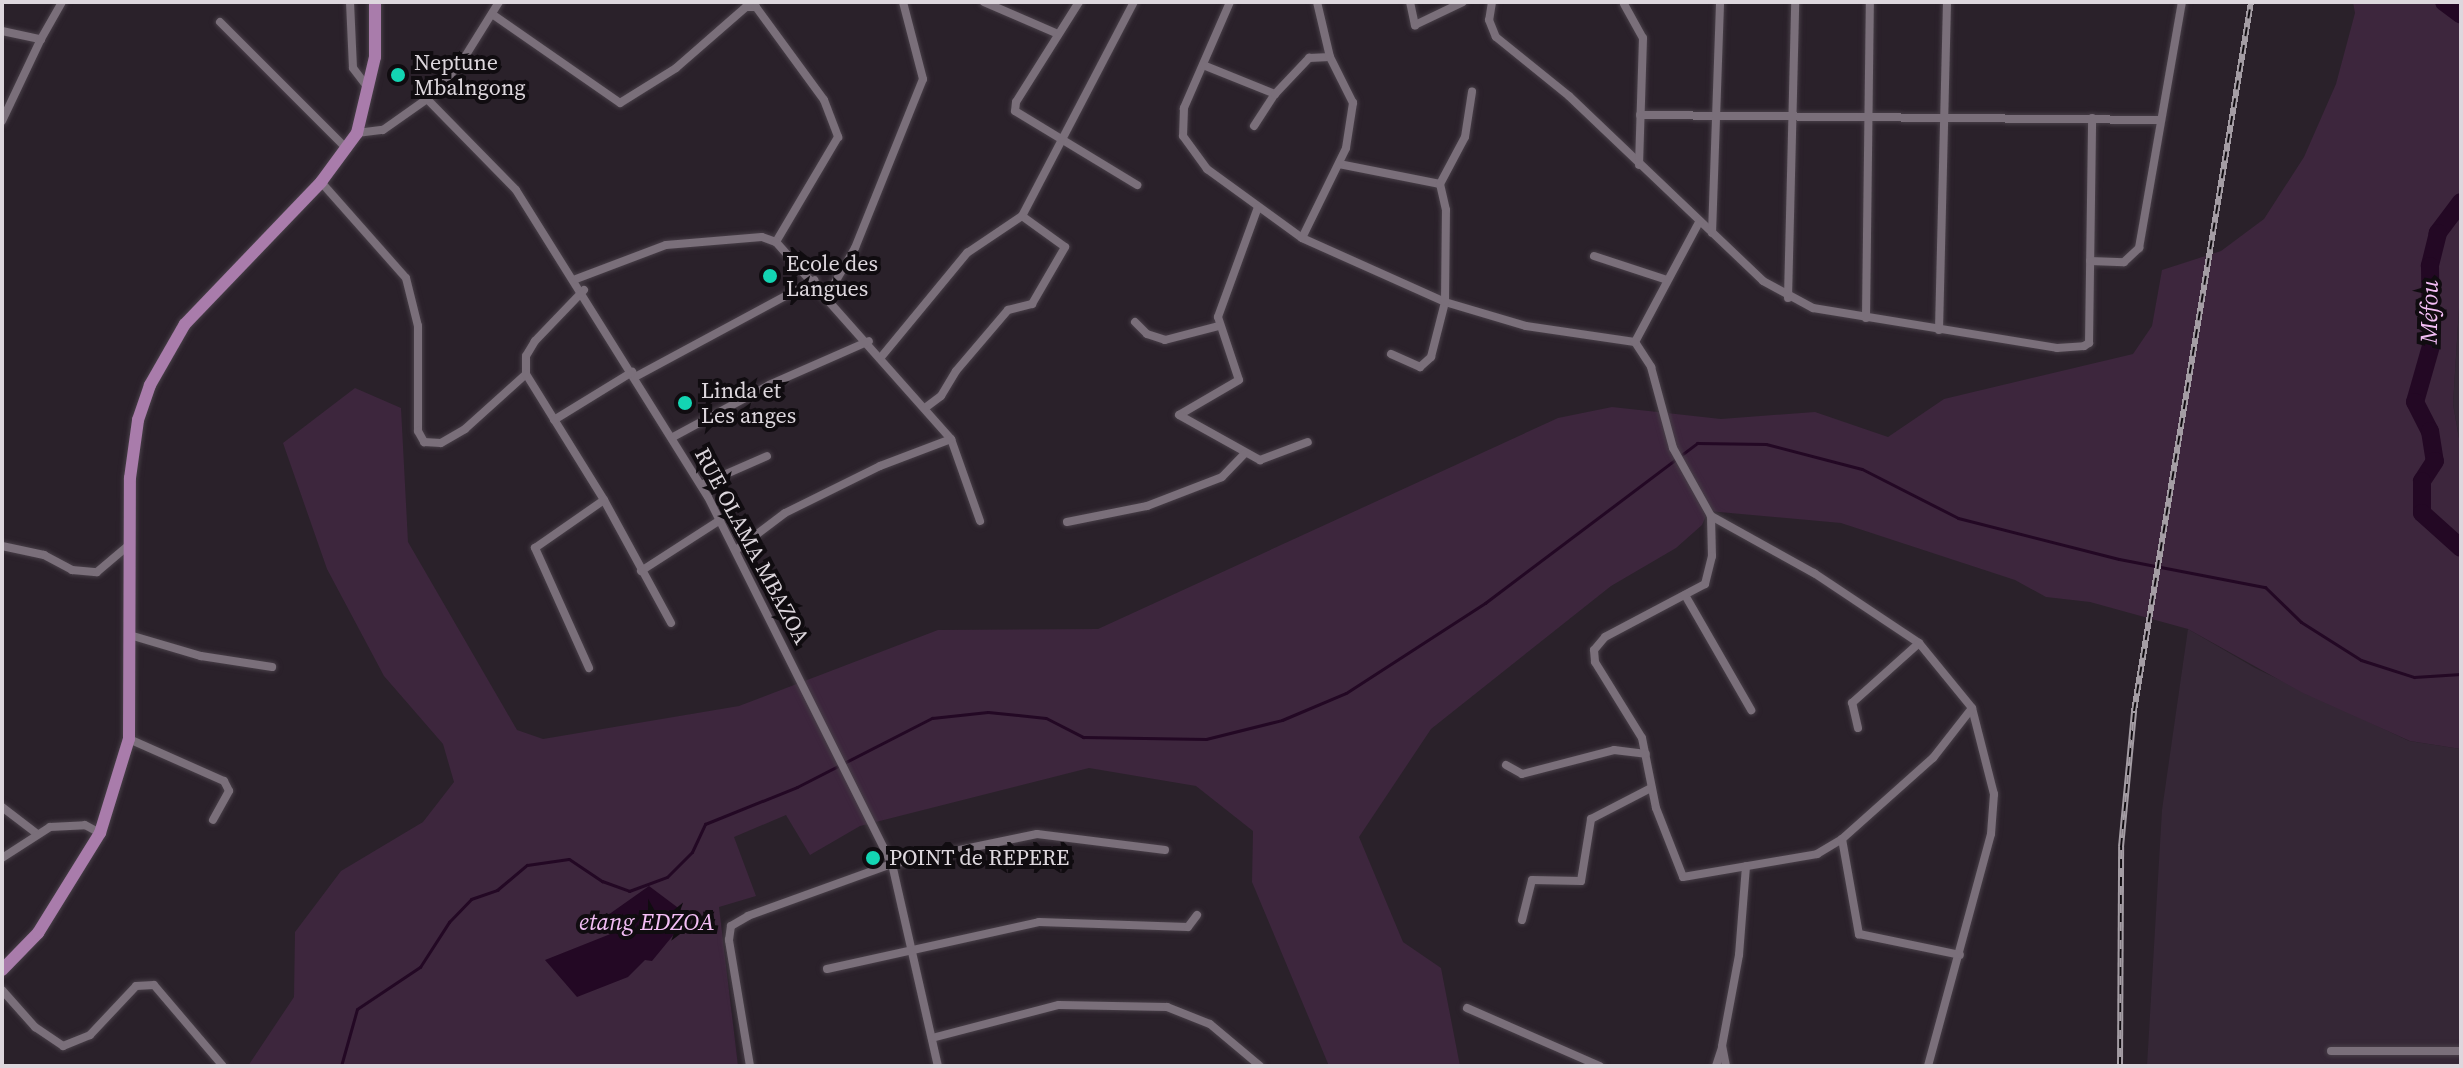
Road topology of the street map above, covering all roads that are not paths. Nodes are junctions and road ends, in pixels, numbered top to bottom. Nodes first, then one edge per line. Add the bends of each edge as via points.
1 (62, 2) edge
2 (350, 2) edge
3 (375, 2) edge
4 (499, 2) edge
5 (903, 2) edge
6 (984, 2) edge
7 (1079, 2) edge
8 (1134, 2) edge
9 (1230, 2) edge
10 (1317, 2) edge
11 (1410, 2) edge
12 (1463, 2) edge
13 (1492, 2) edge
14 (1720, 2) edge
15 (1795, 2) edge
16 (1870, 2) edge
17 (1947, 2) edge
18 (2182, 2) edge
19 (1624, 4) dead end
20 (748, 5) edge
21 (492, 14) junction
22 (220, 22) dead end
23 (2, 31) edge
24 (1058, 34) junction
25 (41, 39) junction
26 (1330, 57) junction
27 (1203, 65) junction
28 (370, 91) junction
29 (1472, 92) dead end
30 (1275, 94) junction
31 (427, 99) junction
32 (1640, 115) junction
33 (1718, 115) junction
34 (1791, 116) junction
35 (1867, 116) junction
36 (1944, 116) junction
37 (2092, 118) junction
38 (2160, 120) junction
39 (2, 121) edge
40 (1254, 126) dead end
41 (357, 133) junction
42 (1061, 140) junction
43 (347, 149) junction
44 (1339, 164) junction
45 (1639, 165) junction
46 (321, 182) junction
47 (1440, 184) junction
48 (1137, 185) dead end
49 (1258, 207) junction
50 (1022, 216) junction
51 (1699, 222) junction
52 (1712, 233) junction
53 (1302, 238) junction
54 (776, 242) junction
55 (1594, 256) dead end
56 (2090, 261) junction
57 (576, 279) junction
58 (815, 280) junction
59 (1667, 280) junction
60 (584, 290) junction
61 (826, 298) junction
62 (1788, 298) junction
63 (1445, 302) junction
64 (1866, 318) junction
65 (1135, 322) dead end
66 (1219, 326) junction
67 (1939, 330) junction
68 (869, 341) junction
69 (1635, 342) junction
70 (1391, 354) dead end
71 (882, 356) junction
72 (526, 374) junction
73 (633, 374) junction
74 (925, 408) junction
75 (554, 420) junction
76 (673, 437) junction
77 (951, 439) junction
78 (1308, 442) dead end
79 (1244, 454) junction
80 (767, 456) dead end
81 (701, 485) junction
82 (604, 500) junction
83 (1711, 516) junction
84 (720, 520) junction
85 (980, 521) dead end
86 (1067, 522) dead end
87 (130, 544) junction
88 (2, 546) edge
89 (736, 550) junction
90 (641, 571) junction
91 (1685, 595) junction
92 (671, 623) dead end
93 (133, 636) junction
94 (1919, 643) junction
95 (272, 667) dead end
96 (589, 668) dead end
97 (1972, 708) junction
98 (1751, 710) dead end
99 (1858, 728) dead end
100 (129, 739) junction
101 (1646, 754) junction
102 (1506, 765) dead end
103 (1651, 788) junction
104 (2, 807) edge
105 (213, 820) dead end
106 (36, 833) junction
107 (100, 833) junction
108 (1842, 839) junction
109 (1165, 850) dead end
110 (2, 858) edge
111 (892, 864) junction
112 (1746, 866) junction
113 (1197, 915) dead end
114 (1522, 920) dead end
115 (913, 953) junction
116 (1960, 955) junction
117 (827, 969) dead end
118 (2, 970) edge
119 (2, 990) edge
120 (1467, 1008) dead end
121 (932, 1038) junction
122 (1722, 1046) junction
123 (2331, 1051) dead end
124 (2461, 1051) edge
125 (2424, 1055) junction
126 (223, 1066) edge
127 (750, 1066) edge
128 (938, 1066) edge
129 (1260, 1066) edge
130 (1600, 1066) edge
131 (1716, 1066) edge
132 (1726, 1066) edge
133 (1928, 1066) edge
134 (2424, 1066) edge

1 - 25 street
2 - 28 street via 353,68
3 - 28 main road
4 - 21 street
5 - 61 street via 923,79 855,248
6 - 24 street
7 - 24 street
8 - 42 street
9 - 27 street
10 - 26 street
11 - 12 street via 1415,25
13 - 45 street via 1489,20 1496,37 1569,96
14 - 33 street
15 - 34 street
16 - 35 street
17 - 36 street
18 - 38 street
19 - 32 street via 1643,38
20 - 21 street via 676,68 620,103
20 - 54 street via 767,16 824,100 838,137
21 - 31 street via 461,63
22 - 43 street
23 - 25 street
24 - 42 street via 1015,111
25 - 39 street
26 - 30 street via 1309,58
26 - 44 street via 1353,103
27 - 30 street
27 - 49 street via 1184,108 1183,136 1207,169
28 - 41 main road
29 - 47 street via 1465,137
30 - 40 street
31 - 41 street via 383,130
31 - 57 street, RUE OLAMA MBAZOA via 502,172
32 - 33 street
32 - 45 street
33 - 34 street
33 - 52 street
34 - 35 street
34 - 62 street
35 - 36 street
35 - 64 street
36 - 37 street
36 - 67 street
37 - 38 street
37 - 56 street
38 - 56 street via 2139,248 2124,262
41 - 43 main road
42 - 48 street
42 - 50 street
43 - 46 main road
44 - 47 street
44 - 53 street
45 - 51 street
46 - 72 street via 406,278 418,326 418,431 424,442 441,443 465,429
46 - 87 main road via 214,290 167,351 135,435
47 - 63 street via 1446,210
49 - 53 street
49 - 66 street via 1221,305
50 - 71 street via 967,253
50 - 74 street via 1065,247 1032,304 1008,310 941,396
51 - 52 street
51 - 59 street
52 - 62 street
53 - 63 street
54 - 57 street via 762,237 666,245
54 - 58 street
55 - 59 street
56 - 67 street via 2089,343 2084,346 2057,348
57 - 60 street, RUE OLAMA MBAZOA
58 - 61 street
58 - 73 street
59 - 69 street
60 - 72 street via 535,341 526,356
60 - 73 street, RUE OLAMA MBAZOA
61 - 68 street
62 - 64 street
63 - 69 street via 1526,326
63 - 70 street via 1426,365
64 - 67 street
65 - 66 street via 1147,334 1165,340
66 - 79 street via 1239,380 1179,415
68 - 71 street
68 - 76 street via 769,385
69 - 83 street via 1651,367 1673,448
71 - 74 street
72 - 75 street
73 - 75 street
73 - 76 street, RUE OLAMA MBAZOA
74 - 77 street
75 - 82 street
76 - 81 street, RUE OLAMA MBAZOA
77 - 85 street
77 - 89 street via 880,466 785,513
78 - 79 street via 1271,459
79 - 86 street via 1222,477 1147,506
80 - 81 street
81 - 84 street, RUE OLAMA MBAZOA
82 - 90 street
82 - 96 street via 535,548
83 - 91 street via 1712,556 1705,584
83 - 94 street via 1814,573
84 - 89 street, RUE OLAMA MBAZOA
84 - 90 street
87 - 88 street via 97,572 72,570 44,555
87 - 93 main road
89 - 111 street, RUE OLAMA MBAZOA
90 - 92 street
91 - 98 street
91 - 101 street via 1605,637 1594,650 1595,662 1634,722
93 - 95 street via 201,656
93 - 100 main road
94 - 97 street
94 - 99 street via 1852,703
97 - 108 street via 1933,758
97 - 116 street via 1994,794 1991,834
100 - 105 street via 224,781 229,791
100 - 107 main road
101 - 102 street via 1614,750 1522,774
101 - 103 street
103 - 112 street via 1683,877
103 - 114 street via 1591,819 1581,881 1532,880
104 - 106 street
106 - 107 street via 79,824
106 - 110 street
107 - 118 main road via 38,933
108 - 112 street via 1806,858
108 - 116 street via 1859,934
109 - 111 street via 1037,834
111 - 115 street, RUE OLAMA MBAZOA
111 - 127 street via 731,926
112 - 122 street via 1739,955
113 - 115 street via 1188,927 1039,922
115 - 117 street
115 - 121 street, RUE OLAMA MBAZOA
116 - 133 street
119 - 126 street via 35,1027 63,1046 90,1035 136,986 154,985
120 - 130 street
121 - 128 street, RUE OLAMA MBAZOA
121 - 129 street via 1059,1005 1167,1007 1219,1030
122 - 131 street
122 - 132 street
123 - 125 street
124 - 125 street
125 - 134 street

